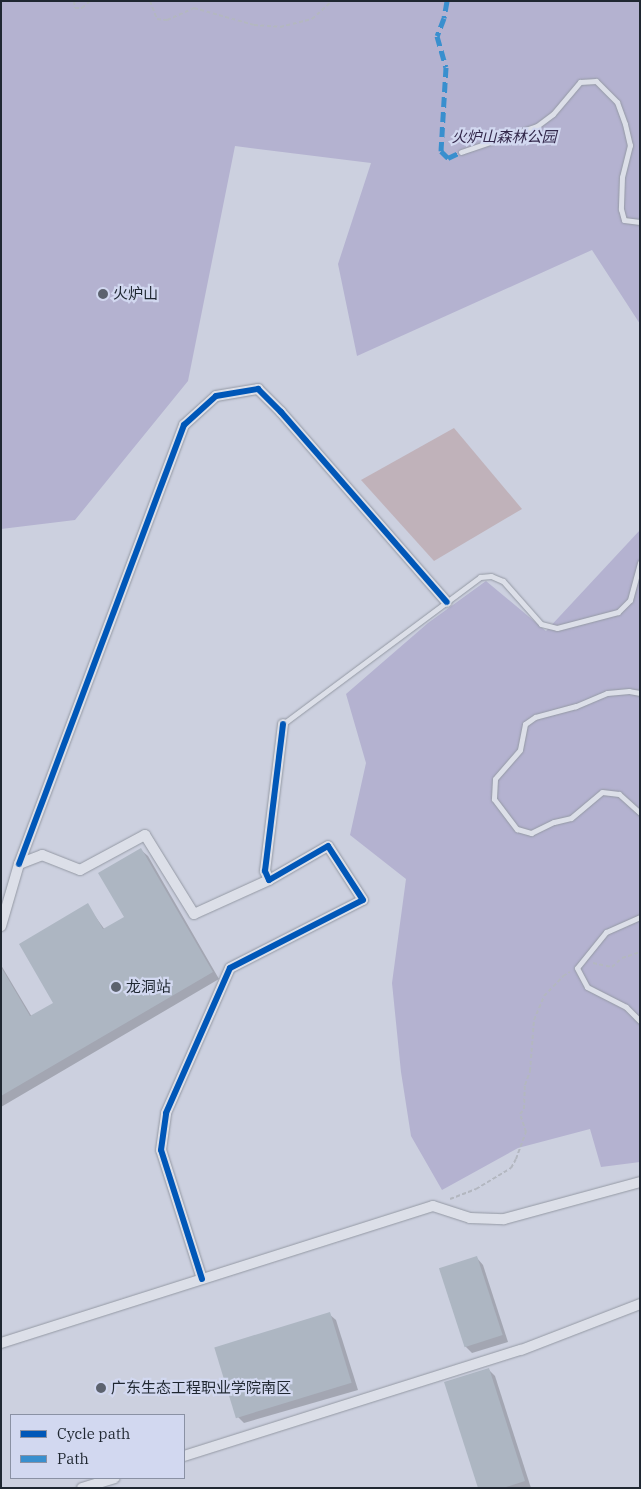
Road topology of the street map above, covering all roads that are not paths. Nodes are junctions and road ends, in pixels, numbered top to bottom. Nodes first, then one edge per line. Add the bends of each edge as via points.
1 (461, 152) dead end
2 (640, 222) edge
3 (640, 562) edge
4 (447, 602) junction
5 (640, 693) edge
6 (283, 724) joint
7 (640, 813) edge
8 (19, 864) junction
9 (269, 880) junction
10 (640, 917) edge
11 (1, 926) edge
12 (640, 1021) edge
13 (640, 1182) edge
14 (202, 1279) junction
15 (640, 1304) edge
16 (1, 1343) edge
17 (185, 1456) edge
18 (111, 1479) edge
19 (82, 1488) edge

1 - 2 lane via 537,126 580,82 596,81 617,102 625,124 630,145 622,177 621,209 624,220
3 - 4 lane via 630,600 618,612 557,628 540,624 503,581 491,576 480,577
4 - 6 lane
4 - 8 street via 258,389 216,396 184,425
5 - 7 lane via 607,693 576,706 535,717 525,724 520,750 495,779 494,799 517,829 531,833 571,818 602,792 619,794
6 - 9 street via 265,870
8 - 9 street via 42,855 80,870 145,835 194,914
8 - 11 street
9 - 14 street via 328,846 363,900 230,968 166,1113 161,1150
10 - 12 lane via 606,932 577,968 587,987 626,1007
13 - 14 street via 504,1219 470,1218 433,1206
14 - 16 street
15 - 17 street via 521,1350
18 - 19 street

